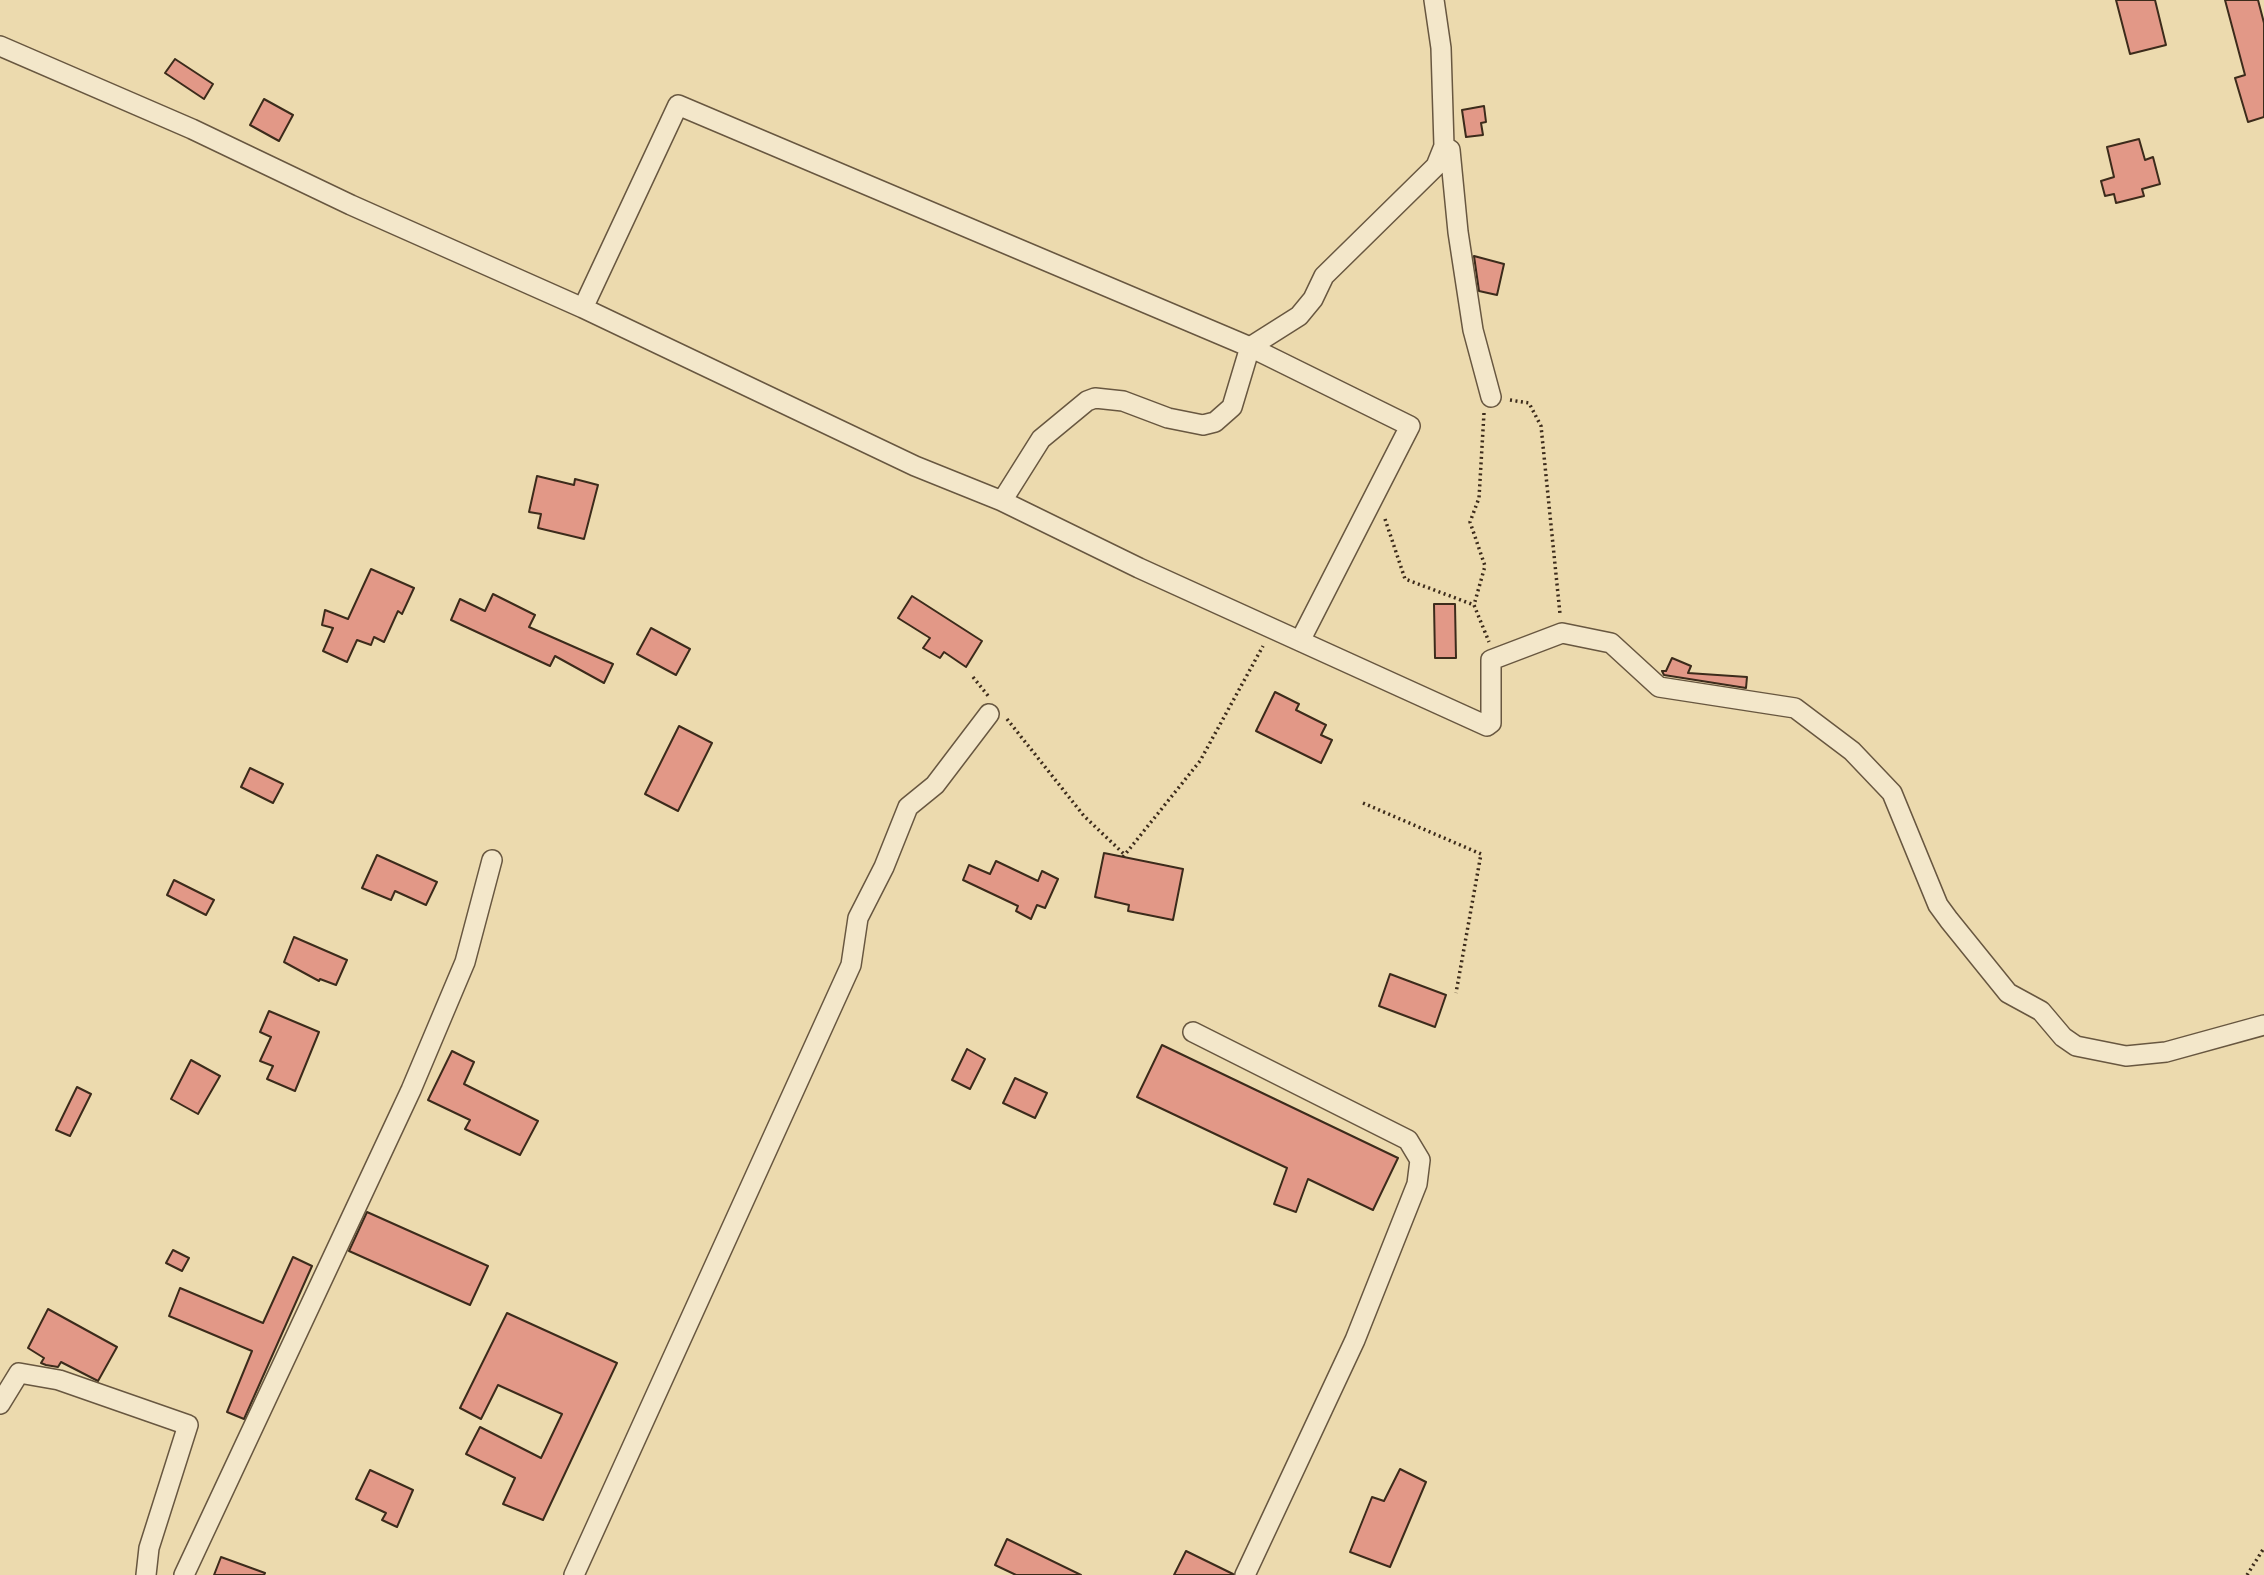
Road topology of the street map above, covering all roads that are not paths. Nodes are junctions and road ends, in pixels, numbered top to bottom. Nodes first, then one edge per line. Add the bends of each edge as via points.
1 (1434, 0) edge
2 (0, 46) edge
3 (1444, 146) junction
4 (583, 309) junction
5 (1250, 347) junction
6 (1490, 397) road end
7 (1002, 501) junction
8 (1300, 641) junction
9 (993, 707) road end
10 (492, 860) dead end
11 (2264, 1026) edge
12 (1193, 1032) dead end
13 (0, 1404) edge
14 (146, 1575) edge
15 (184, 1575) edge
16 (574, 1575) edge
17 (1245, 1575) edge

1 - 3 street via 1441,48
2 - 4 street
3 - 5 street via 1436,166 1324,276 1299,316
3 - 6 street via 1450,150 1473,330
4 - 5 street via 678,105
4 - 7 street via 915,466
5 - 7 street via 1232,407 1215,422 1203,425 1123,401 1095,398 1041,439
5 - 8 street via 1410,426
7 - 8 street
8 - 11 street via 1487,726 1491,723 1491,660 1562,633 1611,643 1659,687 1795,708 1828,730 1892,793 1938,905 2008,993 2040,1011 2076,1046 2126,1056 2166,1052
9 - 16 street via 935,785 908,807 858,918 851,965
10 - 15 street via 465,962 411,1090
12 - 17 street via 1408,1140 1420,1160 1417,1184 1355,1339
13 - 14 street via 19,1373 59,1380 188,1425 149,1548

